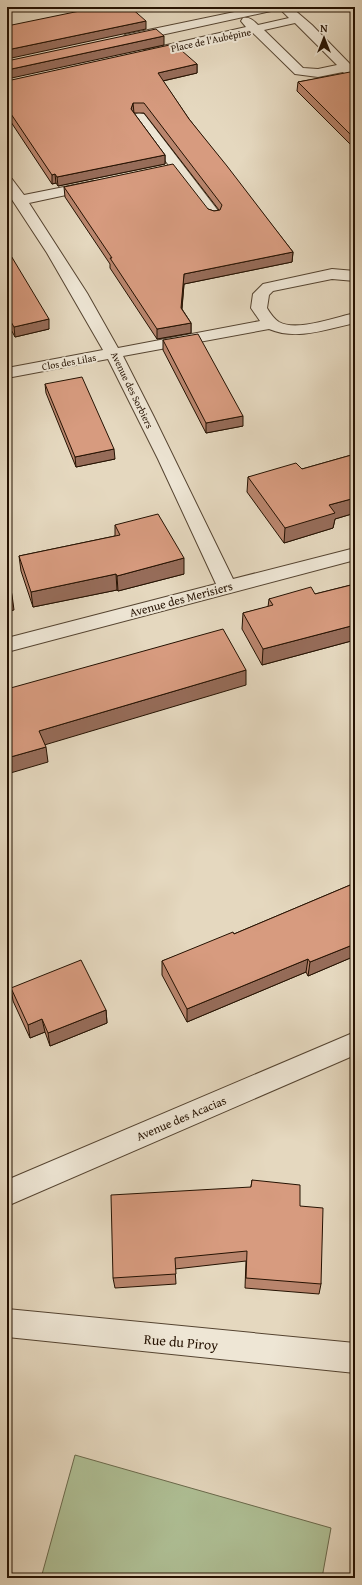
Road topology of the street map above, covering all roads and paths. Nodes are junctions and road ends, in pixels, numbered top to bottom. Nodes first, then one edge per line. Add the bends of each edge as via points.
1 (276, 7) edge
2 (284, 7) edge
3 (237, 10) edge
4 (298, 19) junction
5 (256, 30) junction
6 (115, 41) edge
7 (135, 56) edge
8 (351, 72) edge
9 (139, 117) edge
10 (178, 167) junction
11 (163, 170) edge
12 (111, 181) edge
13 (7, 182) edge
14 (21, 200) junction
15 (214, 215) edge
16 (355, 276) edge
17 (355, 318) edge
18 (272, 324) junction
19 (115, 354) junction
20 (7, 372) edge
21 (355, 554) edge
22 (227, 587) junction
23 (7, 645) edge
24 (355, 1042) edge
25 (7, 1193) edge
26 (7, 1323) edge
27 (355, 1358) edge

1 - 3 street, Place de l'Aubépine
2 - 4 street
3 - 5 street
3 - 6 street, Place de l'Aubépine
4 - 5 street, Place de l'Aubépine
4 - 8 street
5 - 7 street, Place de l'Aubépine
5 - 8 street via 299,71
9 - 10 street
10 - 11 street
10 - 15 street
12 - 14 street
13 - 14 street, Avenue des Sorbiers
14 - 19 street, Avenue des Sorbiers via 84,299
16 - 18 street via 332,274 268,287 261,294 259,308
17 - 18 street, Clos des Lilas via 304,329 284,329
18 - 19 street, Clos des Lilas
19 - 20 street, Clos des Lilas
19 - 22 street, Avenue des Sorbiers
21 - 22 street, Avenue des Merisiers
22 - 23 street, Avenue des Merisiers
24 - 25 street, Avenue des Acacias
26 - 27 street, Rue du Piroy

